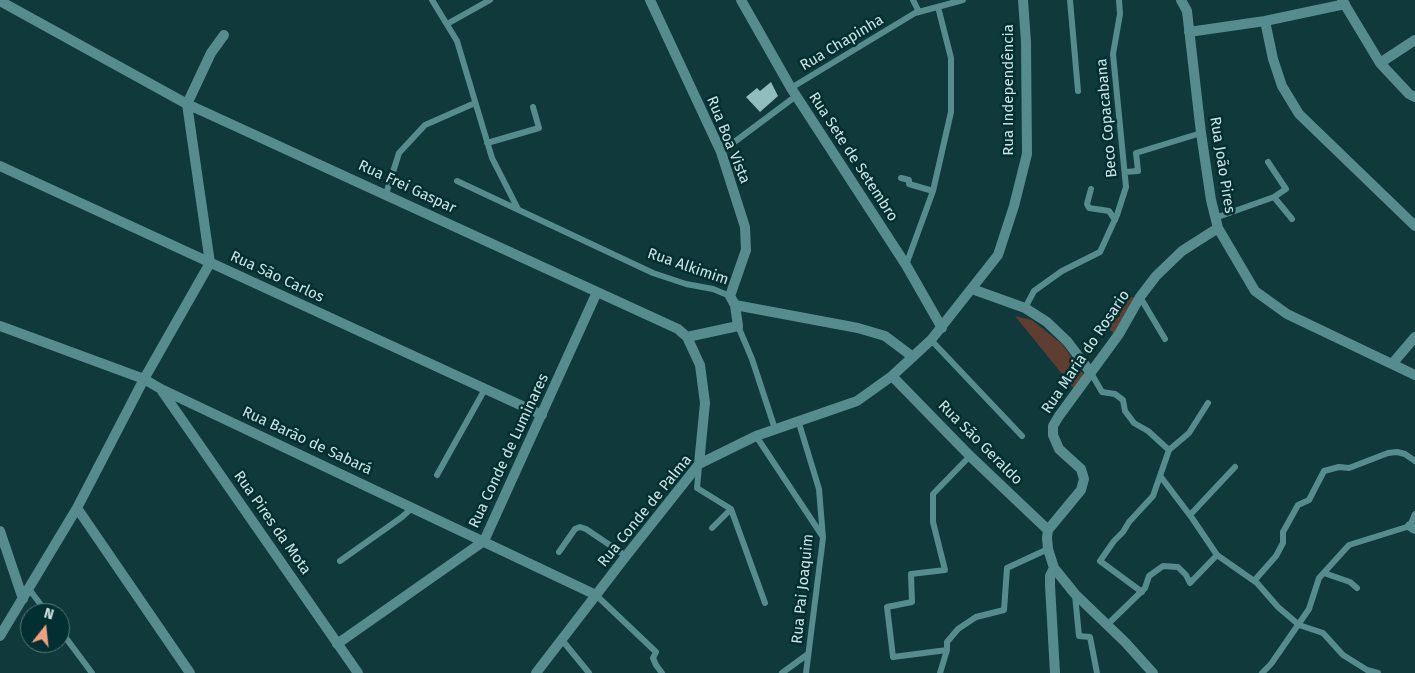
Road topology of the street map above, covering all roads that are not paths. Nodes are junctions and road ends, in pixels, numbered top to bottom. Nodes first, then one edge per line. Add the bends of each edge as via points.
1 (432, 0) edge
2 (490, 0) edge
3 (650, 0) edge
4 (741, 0) edge
5 (913, 0) edge
6 (963, 0) edge
7 (1023, 0) edge
8 (1070, 0) edge
9 (1119, 0) edge
10 (1181, 0) edge
11 (0, 2) edge
12 (1344, 2) edge
13 (938, 7) junction
14 (919, 12) junction
15 (1265, 21) junction
16 (447, 24) junction
17 (1189, 32) junction
18 (224, 35) dead end
19 (1415, 40) edge
20 (1380, 63) junction
21 (793, 92) junction
22 (1078, 92) dead end
23 (1415, 97) edge
24 (475, 103) junction
25 (188, 104) junction
26 (533, 108) dead end
27 (1201, 133) junction
28 (487, 143) junction
29 (720, 152) junction
30 (1268, 162) dead end
31 (0, 166) edge
32 (1125, 172) junction
33 (901, 178) dead end
34 (457, 181) dead end
35 (1090, 189) dead end
36 (933, 191) junction
37 (386, 194) junction
38 (1274, 197) junction
39 (518, 209) junction
40 (1292, 219) dead end
41 (1115, 220) junction
42 (1216, 223) junction
43 (1415, 226) edge
44 (210, 263) junction
45 (906, 265) junction
46 (972, 289) junction
47 (597, 292) junction
48 (1140, 298) junction
49 (732, 301) junction
50 (1025, 308) junction
51 (0, 326) edge
52 (738, 326) junction
53 (942, 328) junction
54 (687, 337) junction
55 (1415, 337) edge
56 (1166, 339) dead end
57 (931, 340) junction
58 (913, 358) junction
59 (1392, 364) junction
60 (1091, 373) junction
61 (1415, 374) edge
62 (892, 376) junction
63 (144, 380) junction
64 (161, 389) junction
65 (485, 389) junction
66 (1208, 403) dead end
67 (542, 415) junction
68 (798, 420) junction
69 (775, 430) junction
70 (756, 436) junction
71 (1022, 436) dead end
72 (1169, 450) junction
73 (970, 456) junction
74 (1415, 461) edge
75 (699, 464) junction
76 (1235, 467) dead end
77 (437, 475) dead end
78 (1161, 477) junction
79 (77, 508) junction
80 (412, 508) junction
81 (731, 509) junction
82 (1190, 514) junction
83 (1415, 514) edge
84 (1412, 527) edge
85 (712, 528) dead end
86 (1048, 530) junction
87 (0, 531) edge
88 (823, 538) junction
89 (484, 541) junction
90 (1048, 549) junction
91 (559, 552) dead end
92 (1217, 555) junction
93 (626, 556) junction
94 (340, 561) dead end
95 (1054, 568) junction
96 (1324, 573) junction
97 (1254, 581) junction
98 (1357, 588) dead end
99 (29, 589) junction
100 (1142, 592) junction
101 (1075, 594) junction
102 (596, 595) junction
103 (24, 599) junction
104 (40, 603) edge
105 (765, 603) dead end
106 (1107, 625) junction
107 (1299, 625) junction
108 (0, 636) edge
109 (562, 640) junction
110 (70, 643) edge
111 (337, 644) junction
112 (947, 650) junction
113 (808, 654) junction
114 (538, 672) edge
115 (92, 673) edge
116 (190, 673) edge
117 (358, 673) edge
118 (589, 673) edge
119 (662, 673) edge
120 (782, 673) edge
121 (806, 673) edge
122 (940, 673) edge
123 (1055, 673) edge
124 (1097, 673) edge
125 (1154, 673) edge
126 (1262, 673) edge
127 (1378, 673) edge

1 - 16 lane
2 - 16 lane
3 - 29 street, Rua Boa Vista
4 - 21 street, Rua Sete de Setembro
5 - 14 lane
6 - 13 lane, Rua Chapinha
7 - 46 street, Rua Independência via 1027,154 998,255
8 - 22 lane
9 - 32 lane, Beco Copacabana via 1120,14 1113,54
10 - 17 street, Rua João Pires via 1187,12
11 - 25 street, Rua Frei Gaspar
12 - 15 street
12 - 20 street
13 - 14 lane, Rua Chapinha
13 - 36 lane via 951,58 951,112
14 - 21 lane, Rua Chapinha
15 - 17 street
15 - 43 street via 1272,59 1282,86 1299,114
16 - 24 lane via 457,41
17 - 27 street, Rua João Pires
18 - 25 street via 211,54
19 - 20 street
20 - 23 street
21 - 29 lane, Rua Chapinha
21 - 45 street, Rua Sete de Setembro
24 - 28 lane
24 - 37 lane via 424,125 399,153
25 - 37 street, Rua Frei Gaspar
25 - 44 street
26 - 28 lane via 539,128
27 - 32 lane via 1136,153 1138,171
27 - 42 street, Rua João Pires
28 - 39 lane
29 - 49 street, Rua Boa Vista via 745,227 746,250
30 - 38 lane via 1286,189
31 - 44 street, Rua São Carlos
32 - 41 lane, Beco Copacabana via 1126,187
33 - 36 lane via 910,180 909,184
34 - 39 lane, Rua Alkimim
35 - 41 lane via 1089,208 1109,211
36 - 45 lane
37 - 47 street, Rua Frei Gaspar
38 - 40 lane
38 - 42 lane
39 - 49 lane, Rua Alkimim via 653,273 713,289
41 - 50 lane, Beco Copacabana via 1100,252 1062,271 1034,291
42 - 48 street, Rua Maria do Rosario via 1169,262
42 - 59 street, Rua João Pires via 1255,291 1287,314
44 - 63 street
44 - 65 street, Rua São Carlos
45 - 53 street, Rua Sete de Setembro
46 - 50 street
46 - 53 street, Rua Independência
47 - 54 street, Rua Frei Gaspar via 678,329
47 - 67 street, Rua Conde de Luminares
48 - 56 lane
48 - 60 street, Rua Maria do Rosario
49 - 52 street
49 - 58 street, Rua Alkimim via 885,336
50 - 60 street via 1047,322 1067,341
51 - 63 street, Rua Barão de Sabará
52 - 54 street
52 - 69 lane
53 - 57 street, Rua Independência
54 - 75 street via 700,366 705,403
55 - 59 street
57 - 58 street, Rua Independência
57 - 71 lane
58 - 62 street, Rua Independência
59 - 61 street, Rua João Pires
60 - 72 lane via 1102,392 1115,394 1123,400 1125,411 1134,423
60 - 86 street, Rua Maria do Rosario via 1053,426 1059,449 1081,469 1084,479 1081,490
62 - 68 street, Rua Conde de Palma via 857,401
62 - 73 street, Rua São Geraldo
63 - 64 street, Rua Barão de Sabará
63 - 79 street
64 - 80 street, Rua Barão de Sabará
64 - 111 street, Rua Pires da Mota
65 - 67 street, Rua São Carlos
65 - 77 lane
66 - 72 lane via 1188,433
67 - 89 street, Rua Conde de Luminares
68 - 69 street, Rua Conde de Palma
68 - 88 lane, Rua Pai Joaquim via 819,489
69 - 70 street, Rua Conde de Palma
70 - 75 street, Rua Conde de Palma
70 - 88 lane
72 - 78 lane
73 - 86 street, Rua São Geraldo
73 - 112 lane via 933,494 933,522 945,570 911,574 912,602 887,607 893,658
74 - 97 lane via 1396,452 1349,468 1324,471 1309,500 1298,505 1283,532 1283,543 1276,556
75 - 81 lane via 697,488
75 - 93 street, Rua Conde de Palma
76 - 82 lane
78 - 82 lane
78 - 100 lane via 1153,496 1100,560
79 - 99 street
79 - 116 street
80 - 89 street, Rua Barão de Sabará
80 - 94 lane
81 - 85 lane
81 - 105 lane
82 - 92 lane
83 - 84 lane
84 - 96 lane via 1349,545
86 - 90 street
87 - 103 street
88 - 113 lane, Rua Pai Joaquim
89 - 102 street, Rua Barão de Sabará
89 - 111 street, Rua Conde de Luminares
90 - 95 street
90 - 112 lane via 1007,568 1004,610 976,616 958,629 947,642
91 - 93 lane via 575,529 580,527
92 - 97 lane
92 - 100 lane via 1190,583 1178,567 1162,566 1149,576
93 - 102 street, Rua Conde de Palma
95 - 101 street
95 - 123 street via 1050,584
96 - 98 lane via 1350,582
96 - 107 lane
97 - 107 lane
99 - 103 street
99 - 104 lane
100 - 106 lane
101 - 106 street
101 - 124 lane via 1079,636 1090,638
102 - 109 street, Rua Conde de Palma
102 - 119 lane via 656,652 654,658
103 - 108 street
106 - 125 street
107 - 126 lane
107 - 127 lane via 1323,633 1343,655
109 - 114 street, Rua Conde de Palma
109 - 118 lane
110 - 115 lane
111 - 117 street, Rua Pires da Mota
112 - 122 lane
113 - 120 lane
113 - 121 lane, Rua Pai Joaquim

